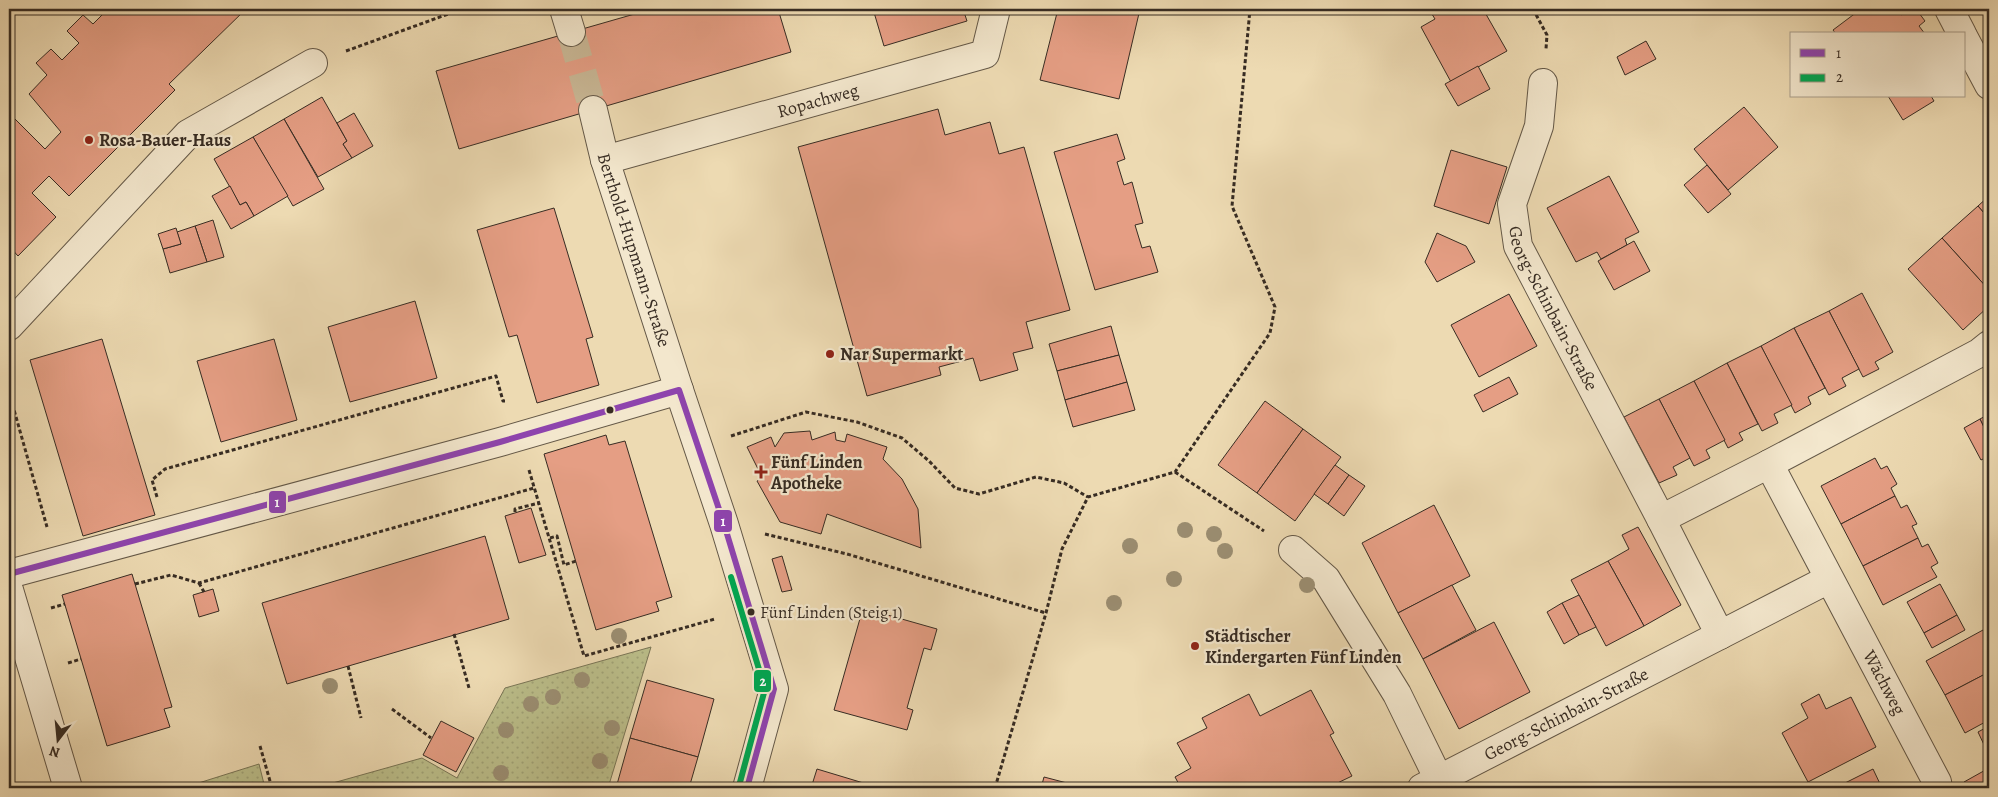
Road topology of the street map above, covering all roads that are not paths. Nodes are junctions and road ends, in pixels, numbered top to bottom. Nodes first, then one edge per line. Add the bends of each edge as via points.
1 (996, 9) edge
2 (1950, 9) edge
3 (1961, 32) edge
4 (1966, 42) edge
5 (313, 63) road end
6 (1543, 83) dead end
7 (1989, 85) edge
8 (593, 110) tunnel mouth
9 (605, 160) junction
10 (9, 326) edge
11 (1989, 345) edge
12 (679, 390) junction
13 (1770, 464) junction
14 (1661, 519) junction
15 (1293, 550) road end
16 (9, 574) edge
17 (1829, 579) junction
18 (9, 590) edge
19 (1720, 635) junction
20 (1435, 785) edge
21 (68, 788) edge
22 (748, 788) edge
23 (1938, 788) edge

1 - 9 street, Ropachweg via 985,54
2 - 3 street
4 - 7 street
5 - 10 street via 188,134
6 - 14 street, Georg-Schinbain-Straße via 1539,126 1512,204 1518,246
8 - 9 street, Berthold-Hupmann-Straße
9 - 12 street, Berthold-Hupmann-Straße
11 - 13 street
12 - 16 street
12 - 22 street, Berthold-Hupmann-Straße via 774,689
13 - 14 street
13 - 17 street
14 - 19 street, Georg-Schinbain-Straße
15 - 20 street, Georg-Schinbain-Straße via 1326,579 1397,694
17 - 19 street, Georg-Schinbain-Straße
17 - 23 street, Wächweg
18 - 21 street
19 - 20 street, Georg-Schinbain-Straße

